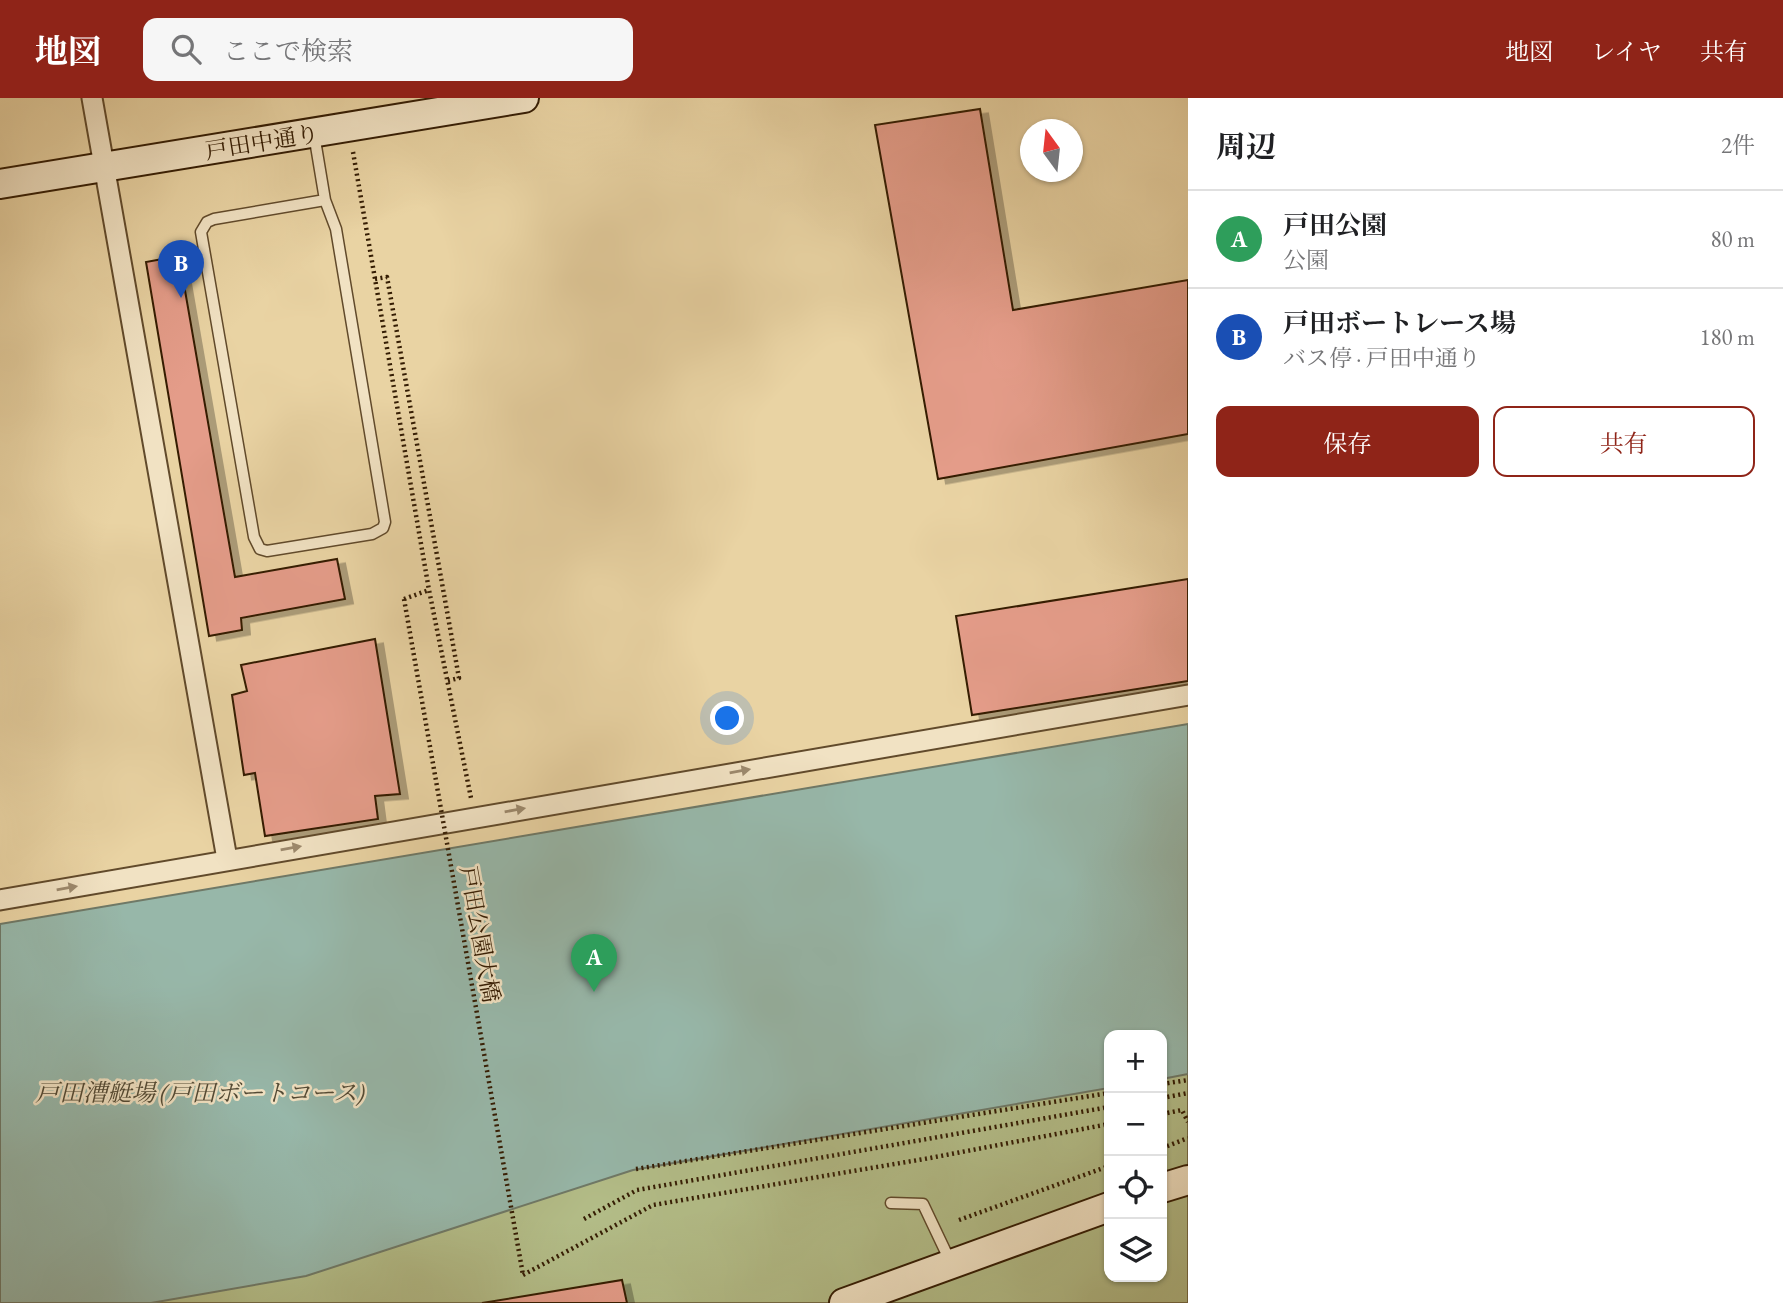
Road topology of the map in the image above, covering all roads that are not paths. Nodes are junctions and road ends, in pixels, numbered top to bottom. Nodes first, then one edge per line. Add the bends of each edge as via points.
1 (92, 98) edge
2 (524, 98) edge
3 (314, 133) junction
4 (104, 167) junction
5 (0, 184) edge
6 (325, 200) junction
7 (1188, 695) edge
8 (227, 859) junction
9 (0, 900) edge
10 (1188, 1180) edge
11 (1167, 1186) edge
12 (891, 1203) dead end
13 (1104, 1209) edge
14 (952, 1263) junction
15 (845, 1303) edge

1 - 4 street
2 - 3 street, 戸田中通り
3 - 4 street, 戸田中通り
3 - 6 lane
4 - 5 street, 戸田中通り
4 - 8 street
6 - 6 lane via 336,229 385,522 372,534 267,551 254,537 201,232 214,219
8 -> 7 street
9 -> 8 street
10 - 11 street
12 - 14 lane via 923,1204
13 - 14 street
14 - 15 street

